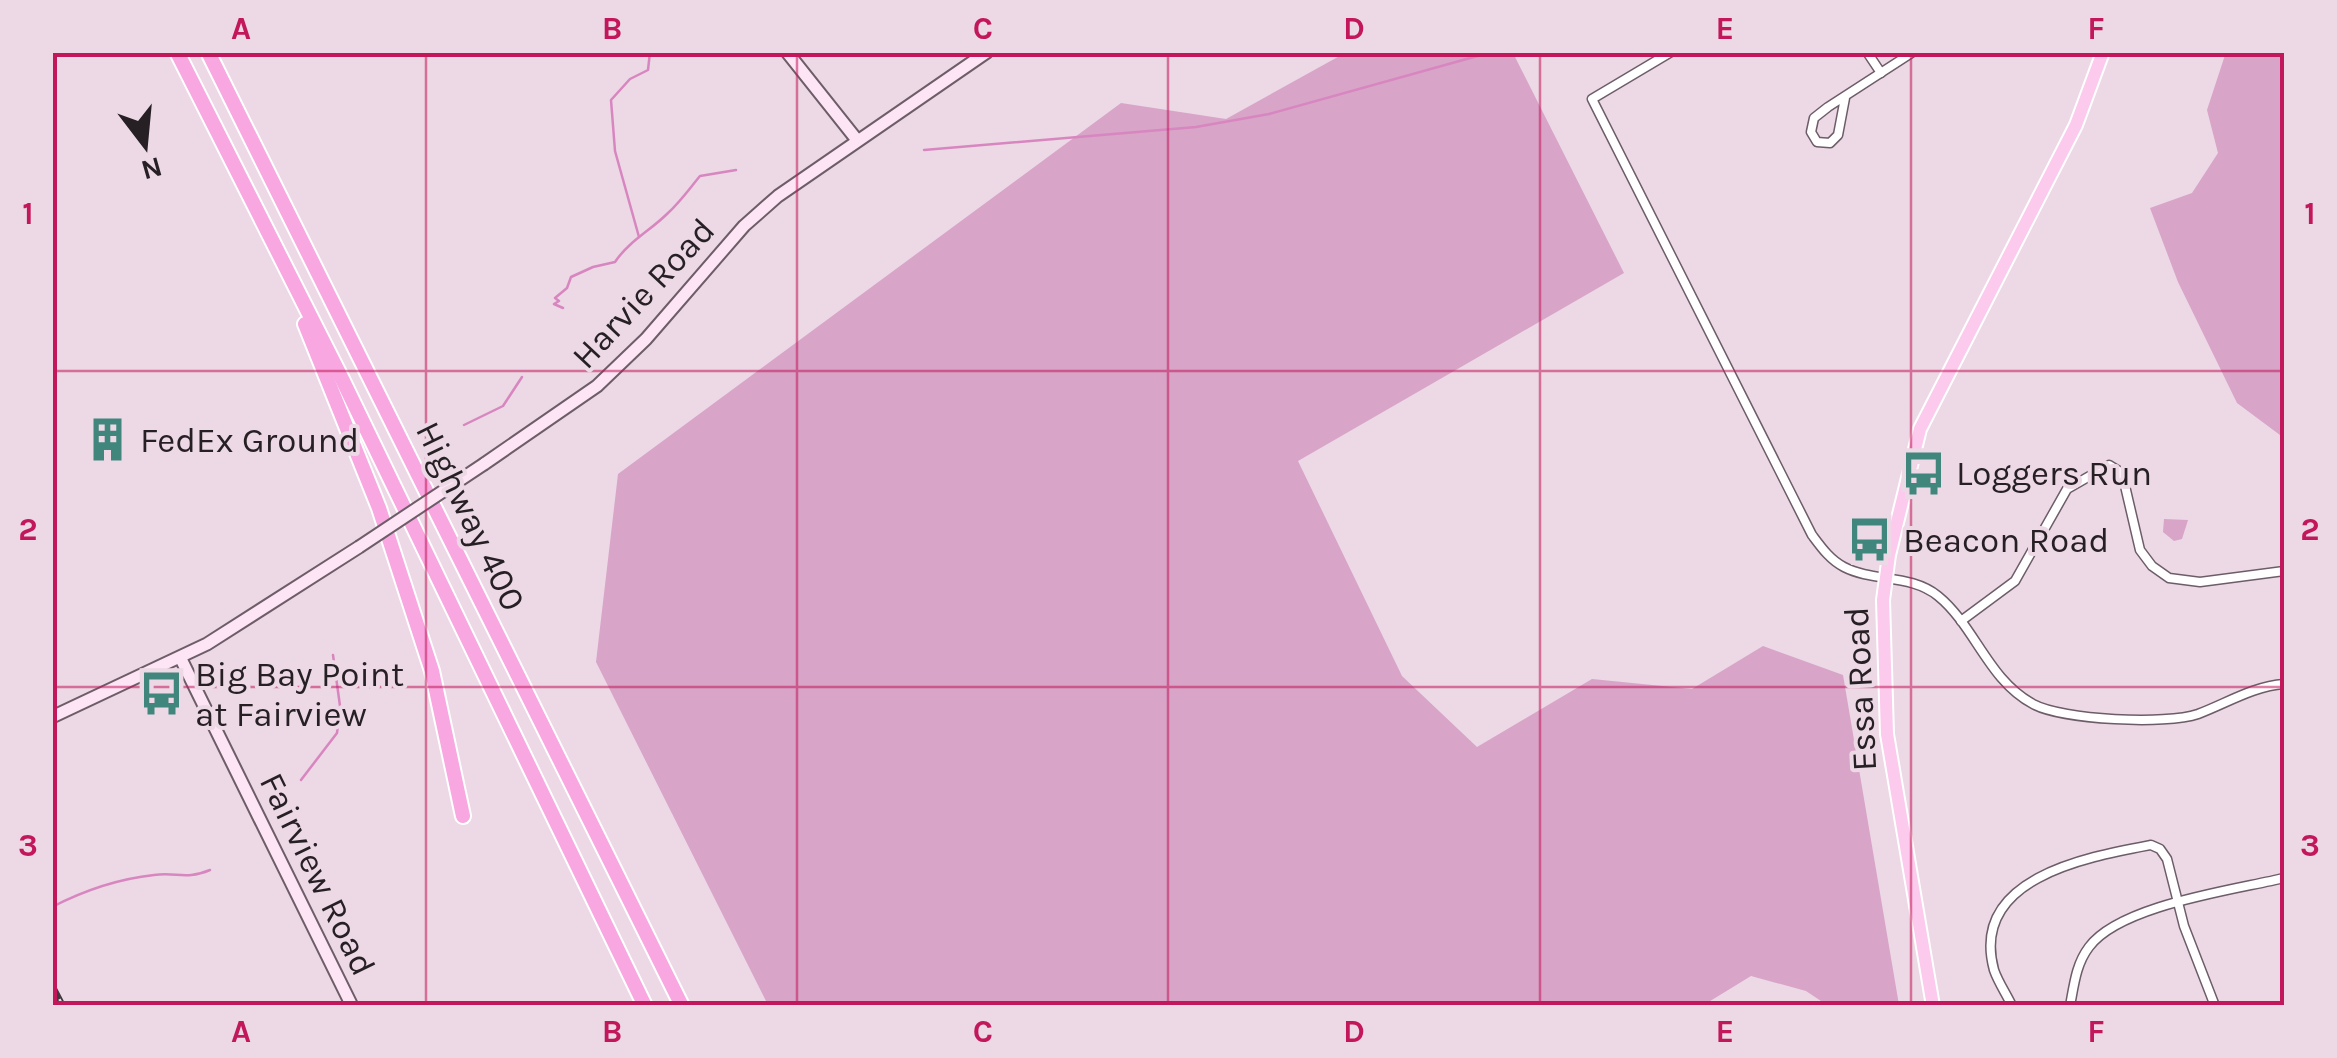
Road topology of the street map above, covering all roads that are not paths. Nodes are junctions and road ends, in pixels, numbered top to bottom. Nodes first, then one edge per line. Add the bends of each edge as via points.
1 (177, 52) edge
2 (208, 52) edge
3 (787, 52) edge
4 (988, 52) edge
5 (1671, 52) edge
6 (1867, 52) edge
7 (1914, 52) edge
8 (2104, 52) edge
9 (1881, 74) junction
10 (1845, 98) junction
11 (857, 140) junction
12 (292, 280) junction
13 (2284, 570) edge
14 (1886, 577) junction
15 (1961, 621) junction
16 (181, 658) junction
17 (2284, 684) edge
18 (52, 717) edge
19 (464, 816) dead end
20 (2284, 878) edge
21 (2179, 903) junction
22 (2215, 1005) edge
23 (352, 1006) edge
24 (645, 1006) edge
25 (682, 1006) edge
26 (1932, 1006) edge
27 (2012, 1006) edge
28 (2070, 1006) edge

1 - 12 highway, Highway 400
2 - 25 highway, Highway 400
3 - 11 street
4 - 11 street, Harvie Road
5 - 14 street via 1592,99 1812,535 1845,568
6 - 9 street
7 - 9 street
8 - 14 main road, Essa Road via 2076,125 1920,429
9 - 10 street
10 - 10 street via 1814,118 1810,132 1817,142 1830,143 1838,135
11 - 16 street, Harvie Road, bridge via 744,226 597,386
12 - 19 highway via 426,653
12 - 24 highway, Highway 400
13 - 15 street via 2200,582 2169,578 2140,550 2122,472 2108,465 2067,489 2015,581
14 - 15 street via 1929,589
14 - 26 main road, Essa Road via 1887,734
15 - 17 street via 1988,662 2033,704 2072,714 2194,716
16 - 18 street, Harvie Road
16 - 23 street, Fairview Road
20 - 21 street
21 - 22 street
21 - 27 street via 2167,859 2151,845 2040,874 2007,901 1992,940 1994,970
21 - 28 street via 2130,917 2090,946 2076,972

